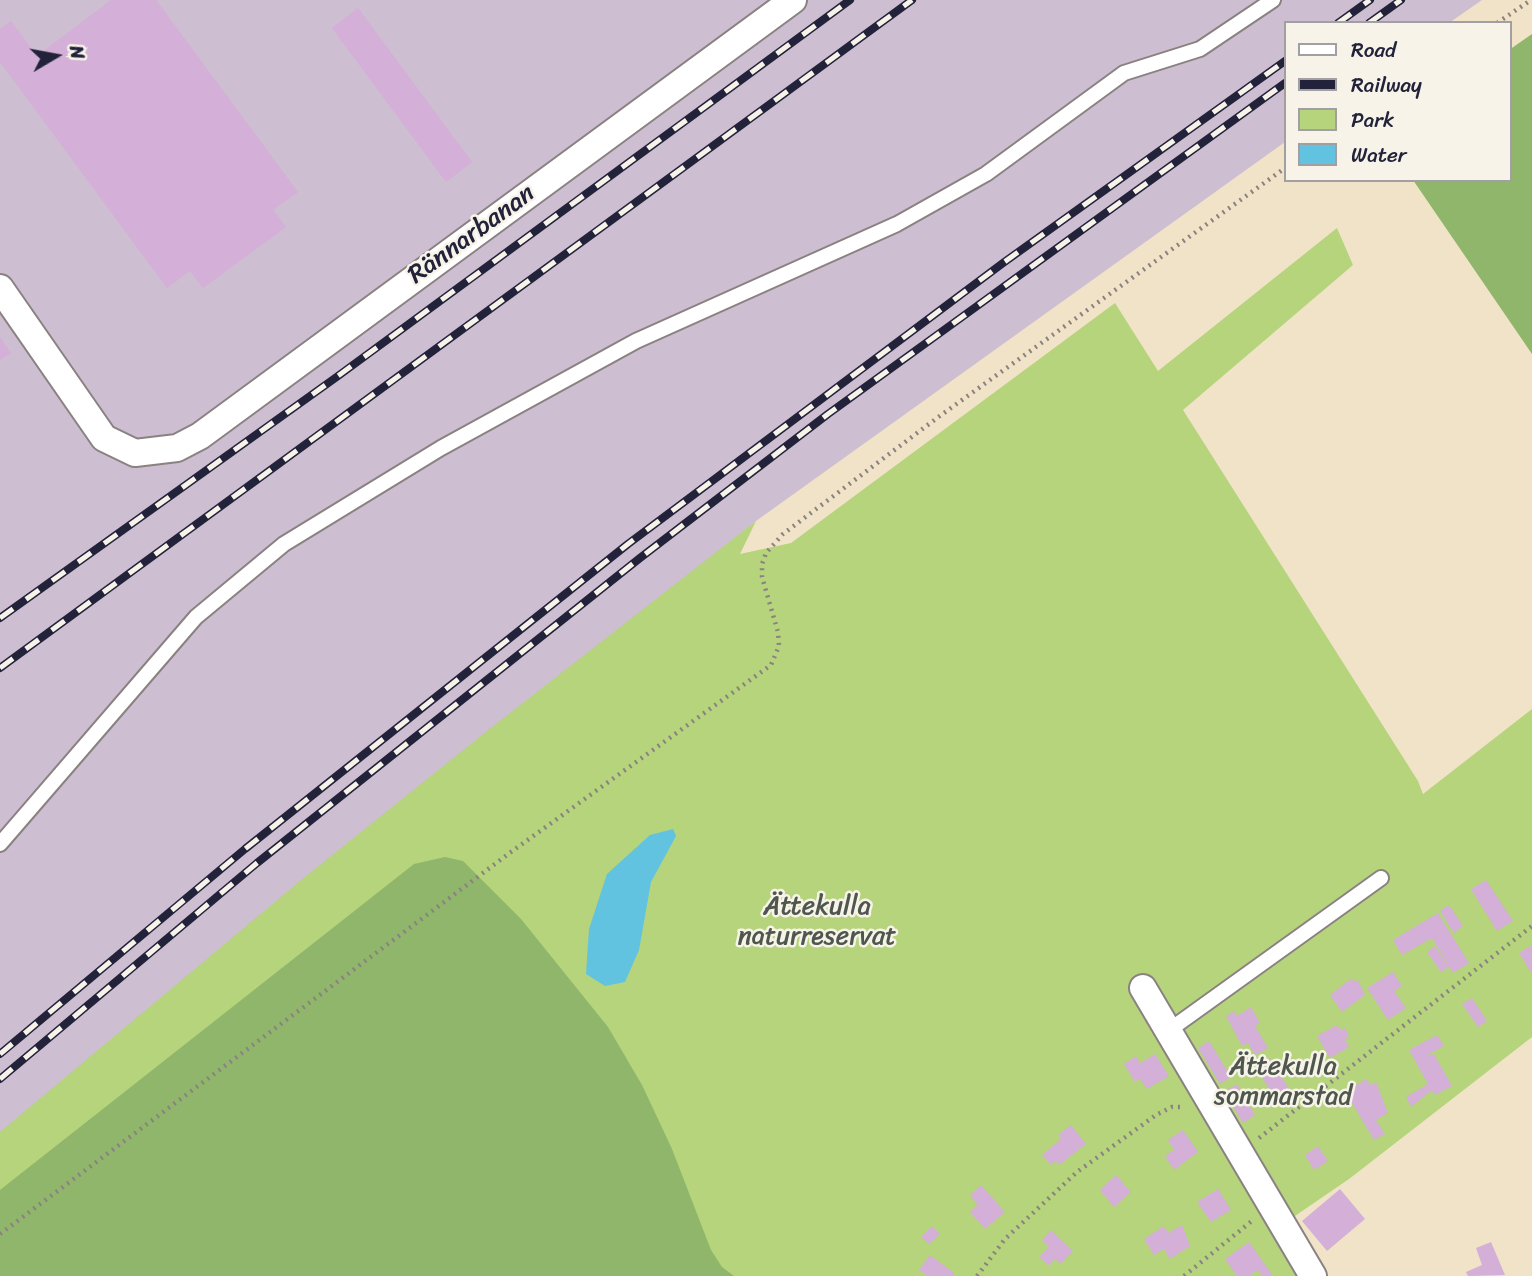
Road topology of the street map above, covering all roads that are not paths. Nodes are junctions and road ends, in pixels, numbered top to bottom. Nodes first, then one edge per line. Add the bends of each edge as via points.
1 (793, 0) edge
2 (1273, 0) edge
3 (0, 288) edge
4 (0, 844) edge
5 (1381, 878) dead end
6 (1143, 988) dead end
7 (1168, 1031) junction
8 (1313, 1276) edge

1 - 3 street, Rännarbanan via 200,436 177,448 144,453 115,444 98,431
2 - 4 lane via 1200,49 1124,74 986,174 897,224 636,341 441,448 284,544 196,617
5 - 7 lane
6 - 7 street
7 - 8 street

